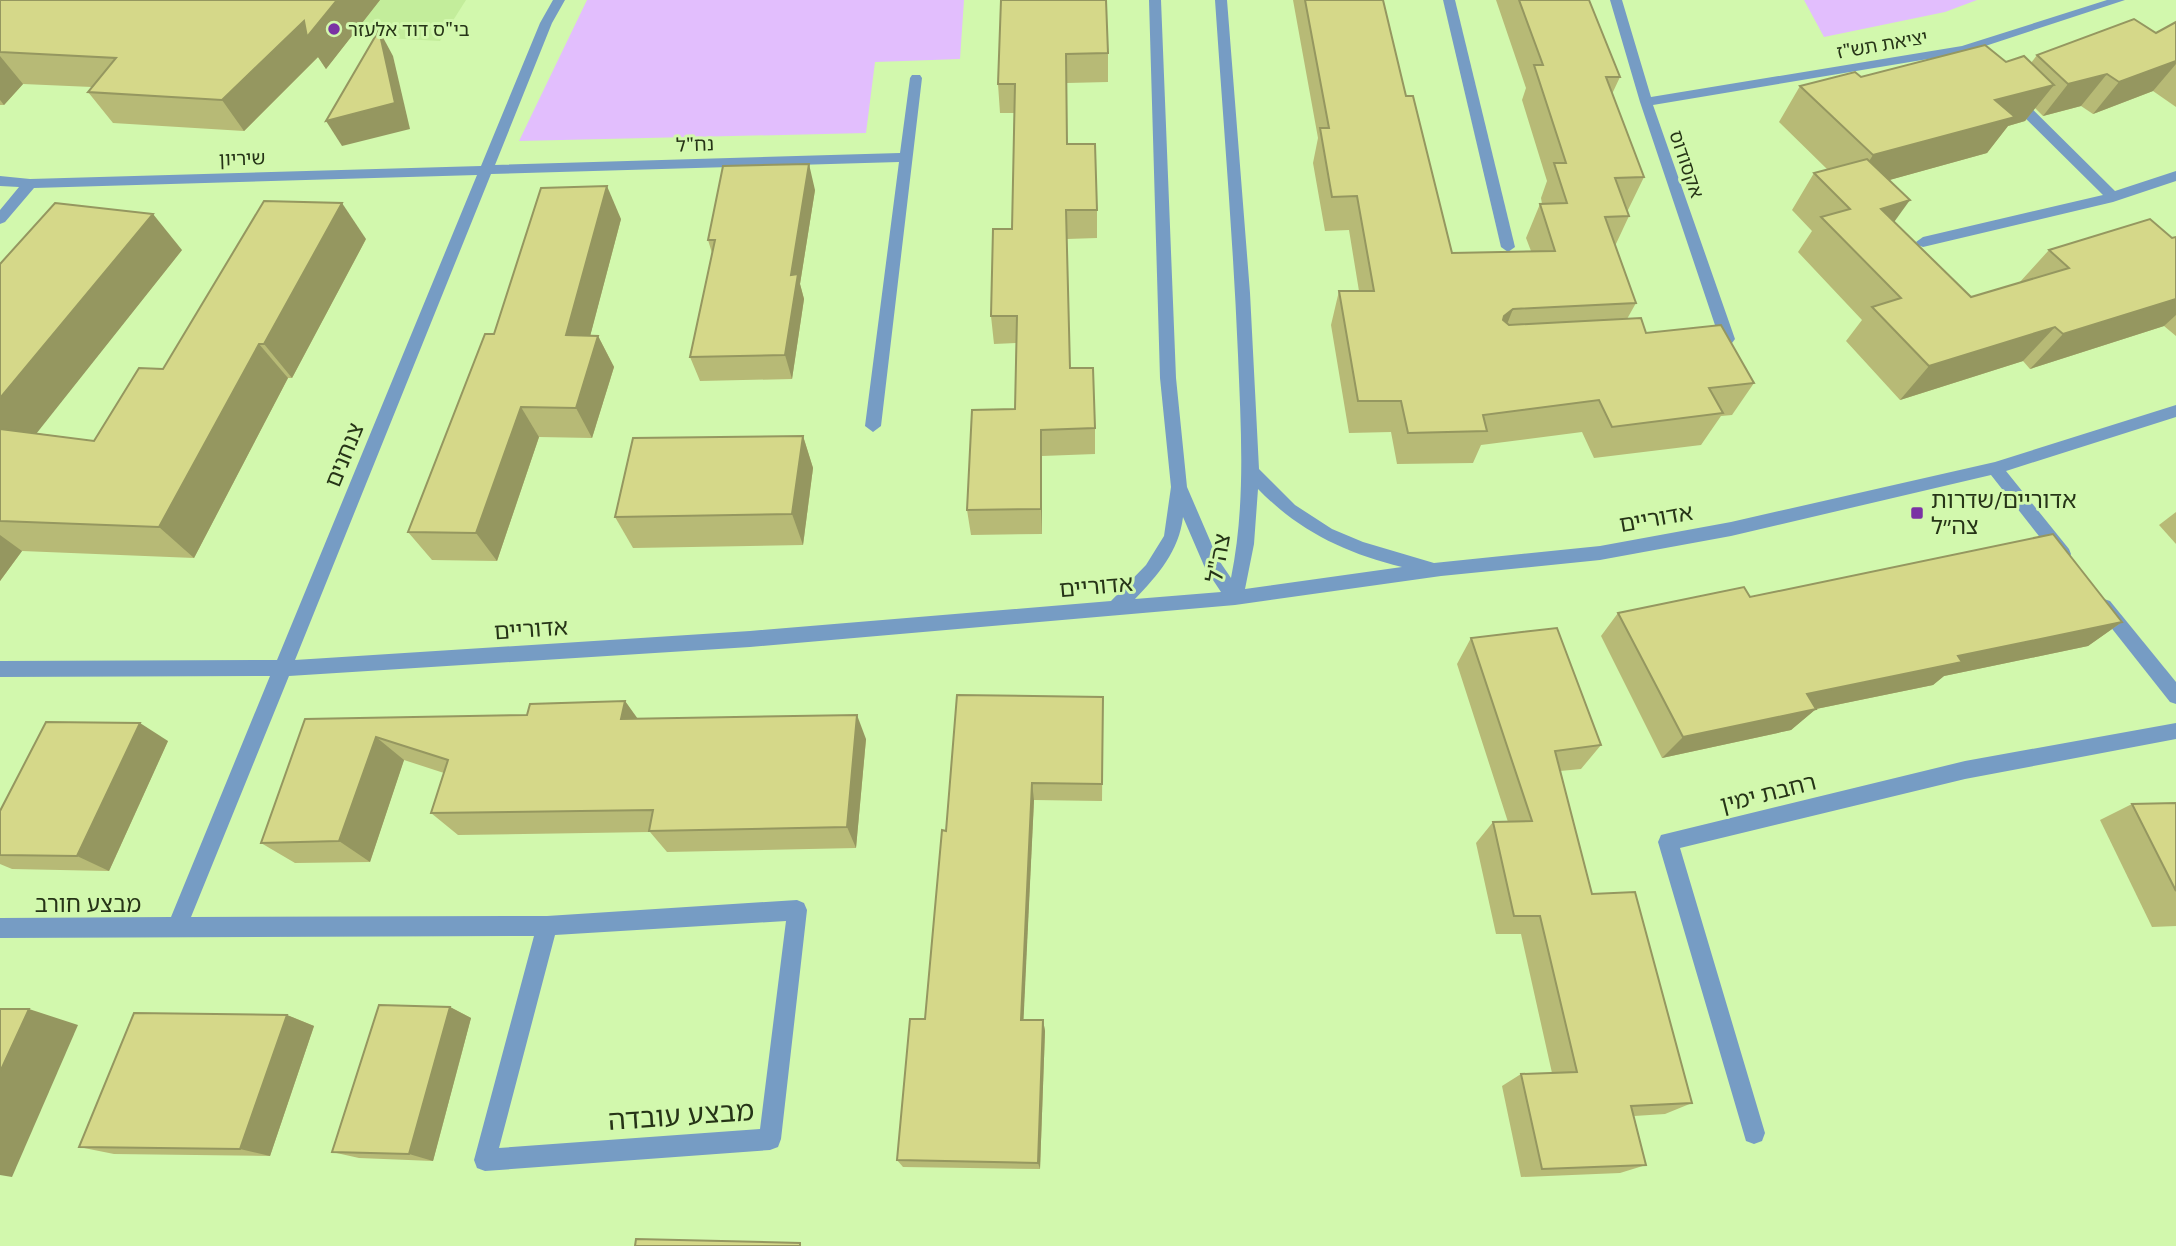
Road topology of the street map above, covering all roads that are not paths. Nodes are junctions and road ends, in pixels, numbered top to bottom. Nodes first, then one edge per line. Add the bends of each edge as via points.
1 (559, 0) edge
2 (1155, 0) edge
3 (1221, 0) edge
4 (1449, 0) edge
5 (1616, 0) edge
6 (2119, 0) edge
7 (916, 78) dead end
8 (2001, 86) edge
9 (1646, 102) junction
10 (906, 157) junction
11 (485, 169) junction
12 (2176, 176) edge
13 (0, 181) edge
14 (30, 184) junction
15 (2113, 197) junction
16 (0, 219) edge
17 (1923, 242) dead end
18 (1508, 247) dead end
19 (1700, 341) edge
20 (2176, 411) edge
21 (873, 426) dead end
22 (1995, 468) junction
23 (1251, 472) junction
24 (1179, 487) junction
25 (2073, 566) edge
26 (1441, 569) junction
27 (2090, 588) edge
28 (1235, 598) junction
29 (1115, 609) junction
30 (0, 668) edge
31 (282, 668) junction
32 (2176, 696) edge
33 (2176, 731) edge
34 (547, 926) junction
35 (0, 928) edge
36 (176, 929) junction
37 (1754, 1133) dead end

1 - 11 street, צנחנים
2 - 24 street, צה"ל via 1168,378
3 - 23 street, צה"ל
4 - 18 street
5 - 9 street, אקסודוס
6 - 9 street, יציאת תש"ז via 1968,54
7 - 10 street
8 - 15 street
9 - 19 street, אקסודוס via 1727,339
10 - 11 street, נח"ל
10 - 21 street
11 - 14 street, שיריון
11 - 31 street, צנחנים
12 - 15 street
13 - 14 street, שיריון
14 - 16 street
15 - 17 street
20 - 22 street, אדוריים
22 - 25 street
22 - 26 street, אדוריים via 1731,529 1600,553
23 - 26 street via 1294,513 1336,539 1373,555
23 - 28 street, צה"ל via 1246,544
24 - 28 street, צה"ל via 1211,563
24 - 29 street via 1172,537 1152,570
26 - 28 street, אדוריים
27 - 32 street
28 - 29 street, אדוריים
29 - 31 street, אדוריים via 737,640
30 - 31 street, אדוריים
31 - 36 street, צנחנים
33 - 37 street, רחבת ימין via 1965,770 1668,842
34 - 34 street, מבצע עובדה via 485,1160 770,1139 797,910
34 - 36 street, מבצע עובדה
35 - 36 street, מבצע חורב

